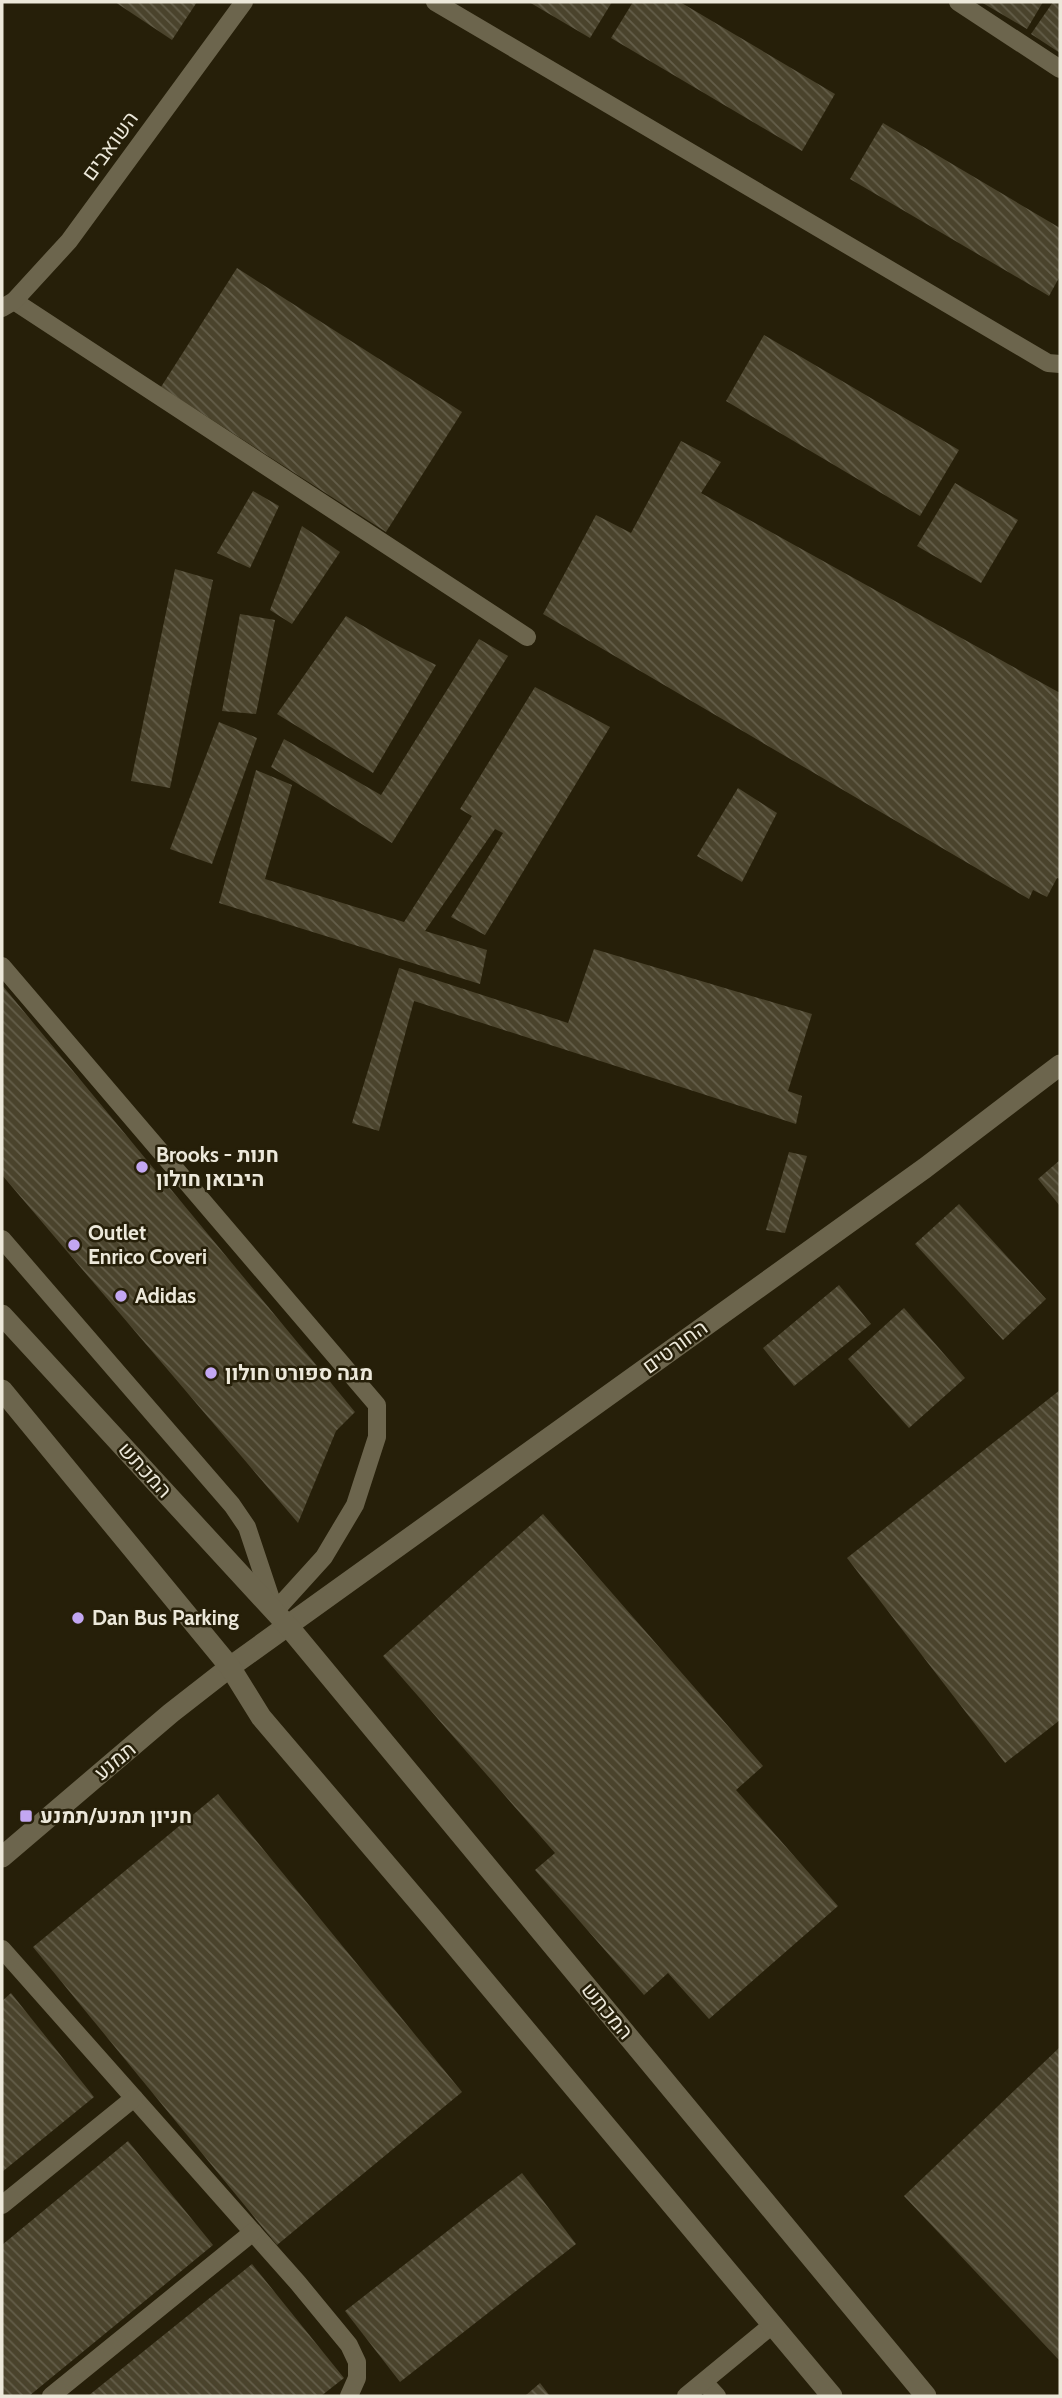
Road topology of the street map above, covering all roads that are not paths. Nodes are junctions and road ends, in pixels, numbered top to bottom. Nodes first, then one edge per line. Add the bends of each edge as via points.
1 (244, 2) edge
2 (435, 2) edge
3 (958, 2) edge
4 (1060, 69) edge
5 (8, 305) edge
6 (1060, 364) edge
7 (527, 637) dead end
8 (2, 966) edge
9 (1060, 1065) edge
10 (2, 1239) edge
11 (2, 1315) edge
12 (2, 1390) edge
13 (281, 1618) junction
14 (230, 1667) junction
15 (2, 1857) edge
16 (3, 1953) edge
17 (134, 2098) junction
18 (2, 2205) edge
19 (253, 2232) junction
20 (771, 2326) junction
21 (704, 2382) junction
22 (51, 2396) edge
23 (348, 2396) edge
24 (687, 2396) edge
25 (717, 2396) edge
26 (832, 2396) edge
27 (926, 2396) edge

1 - 5 lane, השואבים via 69,241
2 - 6 lane via 1048,363
3 - 4 lane
5 - 7 lane
8 - 13 lane via 377,1405 377,1437 355,1505
9 - 13 street, החורטים via 925,1168
10 - 13 lane via 232,1505 247,1527
11 - 13 street, המכתש
12 - 14 street
13 - 14 street
13 - 27 street, המכתש
14 - 15 street, תמנע
14 - 20 street via 261,1717
16 - 17 lane
17 - 18 lane
17 - 19 lane
19 - 22 lane
19 - 23 lane via 349,2345 357,2362 357,2378
20 - 21 lane
20 - 26 street
21 - 24 lane
21 - 25 lane

